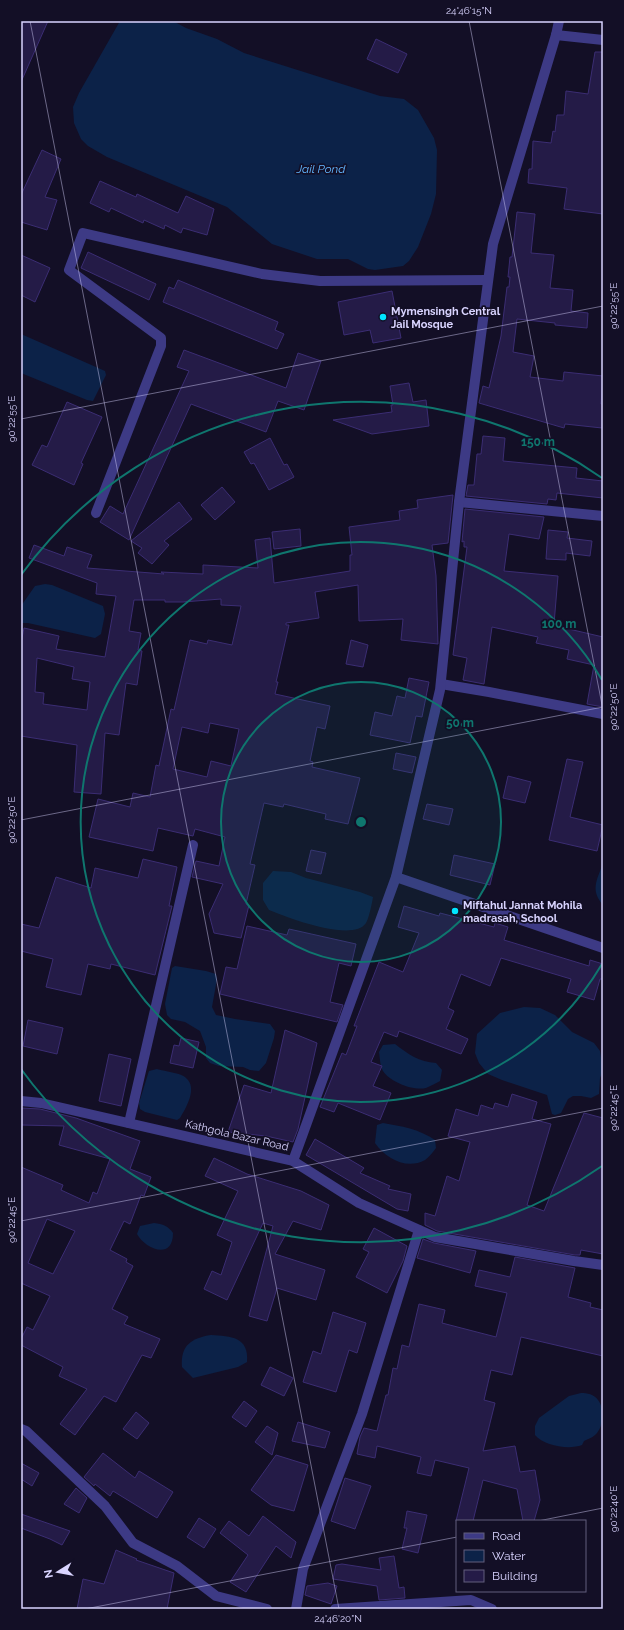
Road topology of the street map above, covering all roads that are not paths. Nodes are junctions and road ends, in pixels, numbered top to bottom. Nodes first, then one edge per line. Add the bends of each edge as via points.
1 (559, 21) edge
2 (556, 35) junction
3 (603, 40) edge
4 (488, 280) junction
5 (459, 502) junction
6 (96, 513) dead end
7 (603, 516) edge
8 (441, 684) junction
9 (603, 714) edge
10 (193, 845) dead end
11 (396, 877) junction
12 (603, 948) edge
13 (21, 1101) edge
14 (129, 1123) junction
15 (293, 1160) junction
16 (419, 1230) junction
17 (603, 1265) edge
18 (21, 1429) edge
19 (267, 1609) edge
20 (296, 1609) edge
21 (335, 1609) edge
22 (492, 1609) edge

1 - 2 street
2 - 3 street
2 - 4 street via 493,244
4 - 5 street
4 - 6 street via 320,281 262,274 83,233 69,270 161,338 161,346
5 - 7 street
5 - 8 street
8 - 9 street
8 - 11 street
10 - 14 street
11 - 12 street
11 - 15 street
13 - 14 street, Kathgola Bazar Road via 41,1103
14 - 15 street, Kathgola Bazar Road
15 - 16 street, Kathgola Bazar Road via 359,1202
16 - 17 street, Kathgola Bazar Road via 434,1237
16 - 20 street via 362,1414 303,1569
18 - 19 street via 105,1506 133,1543 177,1566 216,1596
21 - 22 street via 471,1600

